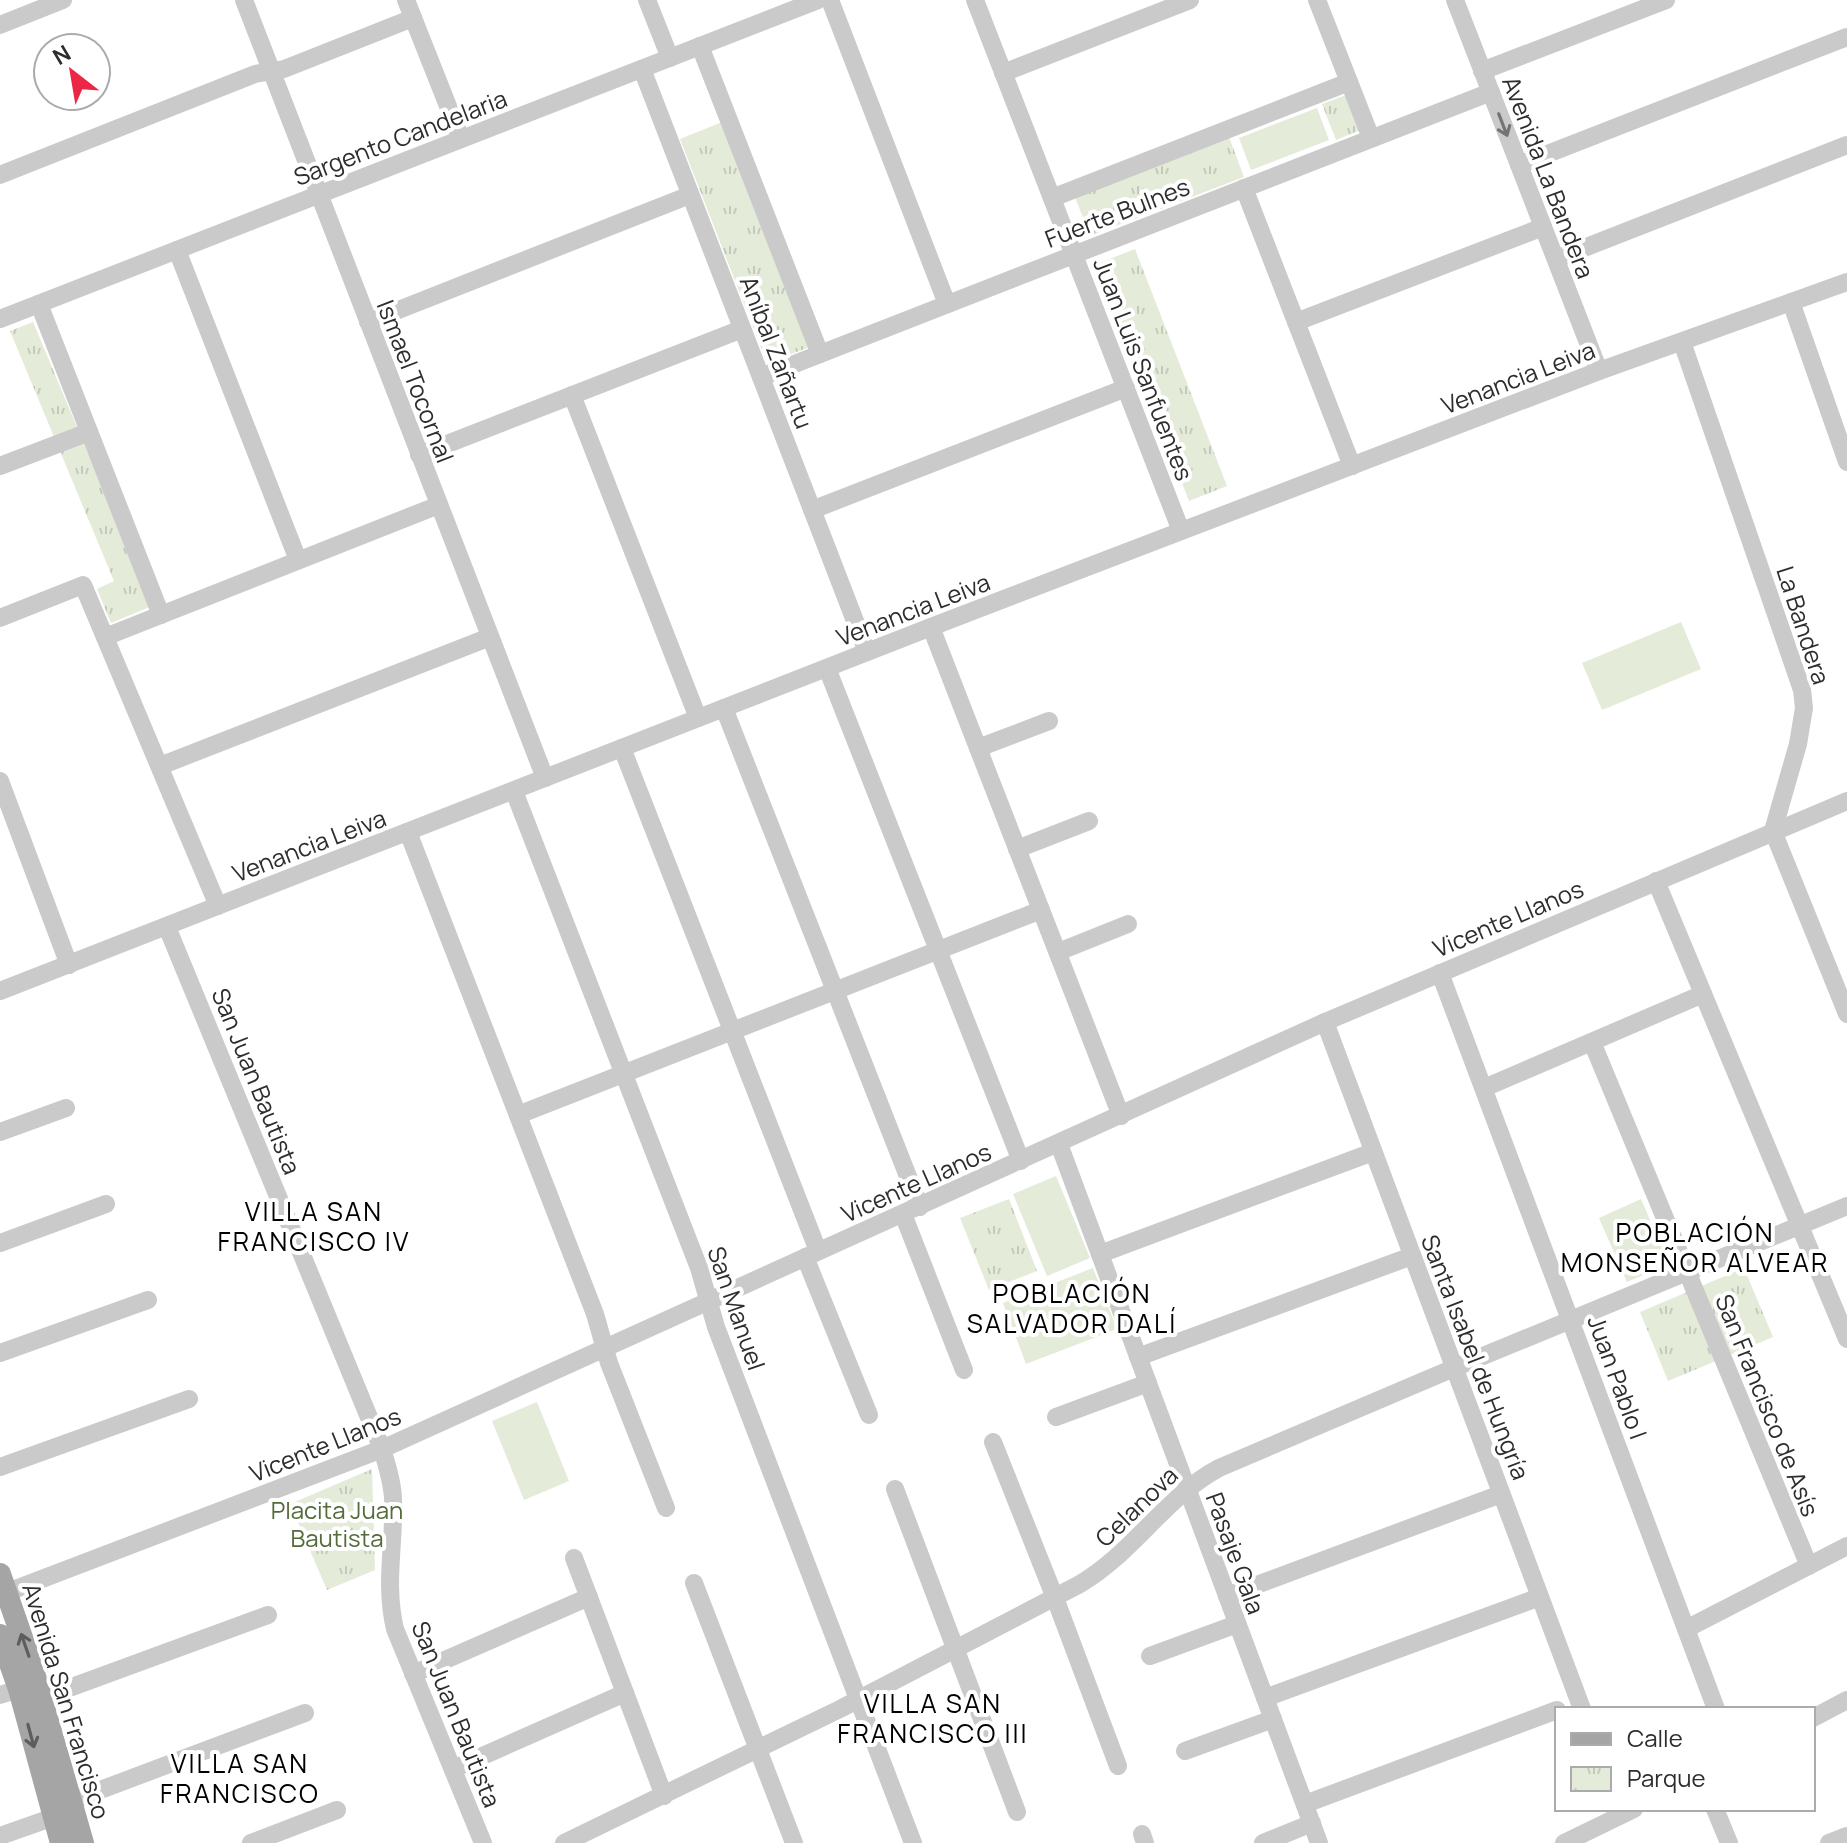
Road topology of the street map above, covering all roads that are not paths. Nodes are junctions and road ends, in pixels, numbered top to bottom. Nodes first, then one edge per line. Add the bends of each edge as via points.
1 (63, 0) edge
2 (244, 0) edge
3 (406, 0) edge
4 (647, 0) edge
5 (818, 0) edge
6 (830, 0) edge
7 (975, 0) edge
8 (1190, 0) edge
9 (1317, 0) edge
10 (1455, 0) edge
11 (1666, 0) edge
12 (413, 18) junction
13 (0, 25) edge
14 (1847, 37) edge
15 (700, 46) junction
16 (670, 58) junction
17 (642, 69) junction
18 (271, 71) junction
19 (1482, 71) junction
20 (1003, 73) junction
21 (1349, 82) junction
22 (1491, 92) junction
23 (1371, 138) junction
24 (461, 139) junction
25 (1847, 145) edge
26 (1519, 165) junction
27 (0, 175) edge
28 (1244, 188) junction
29 (319, 195) junction
30 (690, 195) junction
31 (1052, 198) junction
32 (1543, 227) junction
33 (177, 250) junction
34 (1074, 255) junction
35 (1556, 259) junction
36 (1847, 282) edge
37 (1791, 302) junction
38 (39, 304) junction
39 (947, 304) junction
40 (0, 319) edge
41 (368, 322) junction
42 (1296, 322) junction
43 (742, 329) junction
44 (1682, 342) junction
45 (820, 354) junction
46 (1599, 371) junction
47 (761, 377) junction
48 (1126, 388) junction
49 (572, 395) junction
50 (89, 432) junction
51 (419, 455) junction
52 (1847, 462) edge
53 (0, 466) edge
54 (1352, 466) junction
55 (439, 505) junction
56 (812, 510) junction
57 (1181, 531) junction
58 (298, 560) junction
59 (161, 615) junction
60 (0, 618) edge
61 (931, 627) junction
62 (105, 637) junction
63 (490, 637) junction
64 (867, 652) junction
65 (827, 668) junction
66 (724, 708) junction
67 (698, 718) junction
68 (1049, 721) dead end
69 (622, 748) junction
70 (978, 748) junction
71 (160, 766) junction
72 (545, 778) junction
73 (0, 781) edge
74 (514, 791) junction
75 (1847, 801) edge
76 (1089, 821) dead end
77 (1773, 831) junction
78 (408, 832) junction
79 (1017, 849) junction
80 (1656, 881) junction
81 (218, 906) junction
82 (1041, 910) junction
83 (1128, 924) dead end
84 (167, 927) junction
85 (938, 950) junction
86 (1058, 952) junction
87 (69, 965) junction
88 (1440, 973) junction
89 (0, 991) edge
90 (835, 991) junction
91 (1703, 994) junction
92 (1847, 1014) edge
93 (1325, 1022) junction
94 (733, 1031) junction
95 (1592, 1042) junction
96 (623, 1074) junction
97 (1484, 1088) junction
98 (66, 1108) dead end
99 (518, 1115) junction
100 (1121, 1116) junction
101 (0, 1132) edge
102 (1059, 1144) junction
103 (1373, 1152) junction
104 (1021, 1161) junction
105 (106, 1204) dead end
106 (1847, 1206) edge
107 (911, 1210) junction
108 (1800, 1225) junction
109 (0, 1243) edge
110 (811, 1254) junction
111 (1100, 1254) junction
112 (1412, 1256) junction
113 (1687, 1272) junction
114 (709, 1299) junction
115 (148, 1300) dead end
116 (1571, 1320) junction
117 (1847, 1339) edge
118 (606, 1348) junction
119 (0, 1353) edge
120 (1138, 1357) junction
121 (1454, 1368) junction
122 (964, 1370) dead end
123 (1148, 1383) junction
124 (189, 1399) dead end
125 (869, 1415) dead end
126 (1056, 1417) dead end
127 (993, 1442) dead end
128 (382, 1449) junction
129 (0, 1467) edge
130 (1187, 1488) junction
131 (895, 1489) dead end
132 (1501, 1494) junction
133 (666, 1508) dead end
134 (1847, 1546) edge
135 (574, 1558) dead end
136 (1809, 1566) junction
137 (694, 1583) dead end
138 (2, 1588) edge
139 (1227, 1596) junction
140 (589, 1597) junction
141 (1540, 1597) junction
142 (1055, 1598) junction
143 (268, 1615) dead end
144 (1237, 1624) junction
145 (1686, 1629) junction
146 (0, 1635) edge
147 (954, 1651) junction
148 (1150, 1656) dead end
149 (413, 1674) junction
150 (9, 1692) edge
151 (625, 1693) junction
152 (42, 1698) junction
153 (1265, 1698) junction
154 (859, 1699) junction
155 (1847, 1700) edge
156 (1580, 1706) edge
157 (1715, 1707) edge
158 (1555, 1711) edge
159 (305, 1713) dead end
160 (1815, 1717) edge
161 (1273, 1719) junction
162 (758, 1749) junction
163 (1185, 1751) dead end
164 (1118, 1766) dead end
165 (453, 1769) junction
166 (664, 1796) junction
167 (71, 1801) junction
168 (1305, 1804) junction
169 (337, 1810) dead end
170 (1625, 1811) edge
171 (1716, 1811) edge
172 (1017, 1812) dead end
173 (54, 1817) junction
174 (1312, 1823) junction
175 (1602, 1825) junction
176 (0, 1836) edge
177 (1847, 1836) edge
178 (61, 1843) edge
179 (83, 1843) edge
180 (251, 1843) edge
181 (483, 1843) edge
182 (564, 1843) edge
183 (794, 1843) edge
184 (913, 1843) edge
185 (1263, 1843) edge
186 (1319, 1843) edge
187 (1564, 1843) edge
188 (1609, 1843) edge
189 (1729, 1843) edge
190 (1829, 1843) edge

1 - 13 street
2 - 18 street, Ismael Tocornal
3 - 12 street
4 - 16 street
5 - 15 street, Sargento Candelaria
6 - 39 street
7 - 20 street, Juan Luis Sanfuentes
8 - 20 street
9 - 21 street
10 - 19 street, Avenida La Bandera
11 - 19 street
12 - 18 street
12 - 24 street
14 - 26 street
15 - 16 street, Sargento Candelaria
15 - 45 street, Aníbal Zañartu
16 - 17 street, Sargento Candelaria
17 - 24 street, Sargento Candelaria
17 - 30 street, Aníbal Zañartu
18 - 27 street
18 - 29 street, Ismael Tocornal
19 - 22 street, Avenida La Bandera
20 - 31 street, Juan Luis Sanfuentes
21 - 23 street
21 - 31 street, Fuerte Bulnes
22 - 23 street, Fuerte Bulnes
22 -> 26 street, Avenida La Bandera
23 - 28 street, Fuerte Bulnes
24 - 29 street, Sargento Candelaria
25 - 35 street
26 - 32 street, Avenida La Bandera
28 - 34 street, Fuerte Bulnes
28 - 42 street
29 - 33 street, Sargento Candelaria
29 - 41 street, Ismael Tocornal
30 - 41 street
30 - 43 street, Aníbal Zañartu
31 - 34 street, Juan Luis Sanfuentes
32 - 35 street, Avenida La Bandera
32 - 42 street
33 - 38 street, Sargento Candelaria
33 - 58 street
34 - 39 street, Fuerte Bulnes
34 - 48 street, Juan Luis Sanfuentes
35 - 46 street, Avenida La Bandera
36 - 37 street, Venancia Leiva
37 - 44 street, Venancia Leiva
37 - 52 street
38 - 40 street, Sargento Candelaria
38 - 50 street
39 - 45 street, Fuerte Bulnes
41 - 51 street, Ismael Tocornal
42 - 54 street
43 - 47 street, Aníbal Zañartu
43 - 49 street
44 - 46 street, Venancia Leiva
44 - 77 street, La Bandera via 1802,690 1798,744
45 - 47 street, Fuerte Bulnes
46 - 54 street, Venancia Leiva
47 - 56 street, Aníbal Zañartu
48 - 56 street
48 - 57 street, Juan Luis Sanfuentes
49 - 51 street
49 - 67 street
50 - 53 street
50 - 59 street
51 - 55 street, Ismael Tocornal
54 - 57 street, Venancia Leiva
55 - 58 street
55 - 63 street, Ismael Tocornal
56 - 64 street, Aníbal Zañartu
57 - 61 street, Venancia Leiva
58 - 59 street
59 - 62 street
60 - 62 street via 83,585
61 - 64 street, Venancia Leiva
61 - 70 street
62 - 71 street
63 - 71 street
63 - 72 street, Ismael Tocornal
64 - 65 street, Venancia Leiva
65 - 66 street, Venancia Leiva
65 - 85 street
66 - 67 street, Venancia Leiva
66 - 90 street
67 - 69 street, Venancia Leiva
68 - 70 street
69 - 72 street, Venancia Leiva
69 - 94 street
70 - 79 street
71 - 81 street
72 - 74 street, Venancia Leiva
73 - 87 street
74 - 78 street, Venancia Leiva
74 - 96 street, San Manuel
75 - 77 street, Vicente Llanos
76 - 79 street
77 - 80 street, Vicente Llanos
77 - 92 street
78 - 81 street, Venancia Leiva
78 - 99 street
79 - 82 street
80 - 88 street, Vicente Llanos
80 - 91 street
81 - 84 street, Venancia Leiva
82 - 85 street
82 - 86 street
83 - 86 street
84 - 87 street, Venancia Leiva
84 - 128 street, San Juan Bautista
85 - 90 street
85 - 104 street
86 - 100 street
87 - 89 street, Venancia Leiva
88 - 93 street, Vicente Llanos
88 - 97 street, Juan Pablo I
90 - 94 street
90 - 107 street
91 - 95 street
91 - 108 street
93 - 100 street, Vicente Llanos
93 - 103 street, Santa Isabel de Hungría
94 - 96 street
94 - 110 street
95 - 97 street
95 - 113 street, San Francisco de Asís
96 - 99 street
96 - 114 street, San Manuel
97 - 116 street, Juan Pablo I
98 - 101 street
99 - 118 street
100 - 102 street, Vicente Llanos
102 - 104 street, Vicente Llanos
102 - 111 street, Pasaje Gala
103 - 111 street
103 - 112 street, Santa Isabel de Hungría
104 - 107 street, Vicente Llanos
105 - 109 street
106 - 108 street, Celanova
107 - 110 street, Vicente Llanos
107 - 122 street
108 - 113 street, Celanova
108 - 117 street
110 - 114 street, Vicente Llanos
110 - 125 street
111 - 120 street, Pasaje Gala
112 - 120 street
112 - 121 street, Santa Isabel de Hungría
113 - 116 street, Celanova
113 - 136 street, San Francisco de Asís
114 - 118 street, Vicente Llanos
114 - 154 street, San Manuel
115 - 119 street
116 - 121 street, Celanova
116 - 145 street, Juan Pablo I
118 - 128 street, Vicente Llanos
118 - 133 street
120 - 123 street, Pasaje Gala
121 - 130 street, Celanova via 1219,1468
121 - 132 street, Santa Isabel de Hungría
123 - 126 street
123 - 130 street, Pasaje Gala
124 - 129 street
127 - 142 street
128 - 138 street, Vicente Llanos
128 - 149 street, San Juan Bautista via 393,1499 389,1594 395,1629
130 - 139 street, Pasaje Gala
130 - 142 street, Celanova via 1103,1570
131 - 147 street
132 - 139 street
132 - 141 street, Santa Isabel de Hungría
134 - 136 street
135 - 140 street
136 - 145 street
137 - 162 street
152 -> 138 main road, Avenida San Francisco
139 - 144 street, Pasaje Gala
140 - 149 street
140 - 151 street
141 - 153 street
141 - 156 street, Santa Isabel de Hungría
142 - 147 street, Celanova
142 - 164 street
143 - 152 street
144 - 148 street
144 - 153 street, Pasaje Gala
145 - 157 street, Juan Pablo I
146 - 150 main road, Avenida San Francisco
147 - 154 street, Celanova
147 - 172 street
149 - 165 street, San Juan Bautista
150 -> 173 main road, Avenida San Francisco
151 - 165 street
151 - 166 street
152 - 167 main road, Avenida San Francisco
153 - 161 street, Pasaje Gala
154 - 162 street, Celanova
154 - 184 street, San Manuel
155 - 160 street
158 - 168 street
159 - 167 street
161 - 163 street
161 - 168 street, Pasaje Gala
162 - 166 street, Celanova
162 - 183 street
165 - 181 street, San Juan Bautista
166 - 182 street, Celanova
167 - 179 main road, Avenida San Francisco
168 - 174 street, Pasaje Gala
169 - 180 street
170 - 175 street
171 - 189 street
173 - 176 street
173 - 178 main road, Avenida San Francisco
174 - 185 street
174 - 186 street, Pasaje Gala
175 - 187 street
175 - 188 street
177 - 190 street

